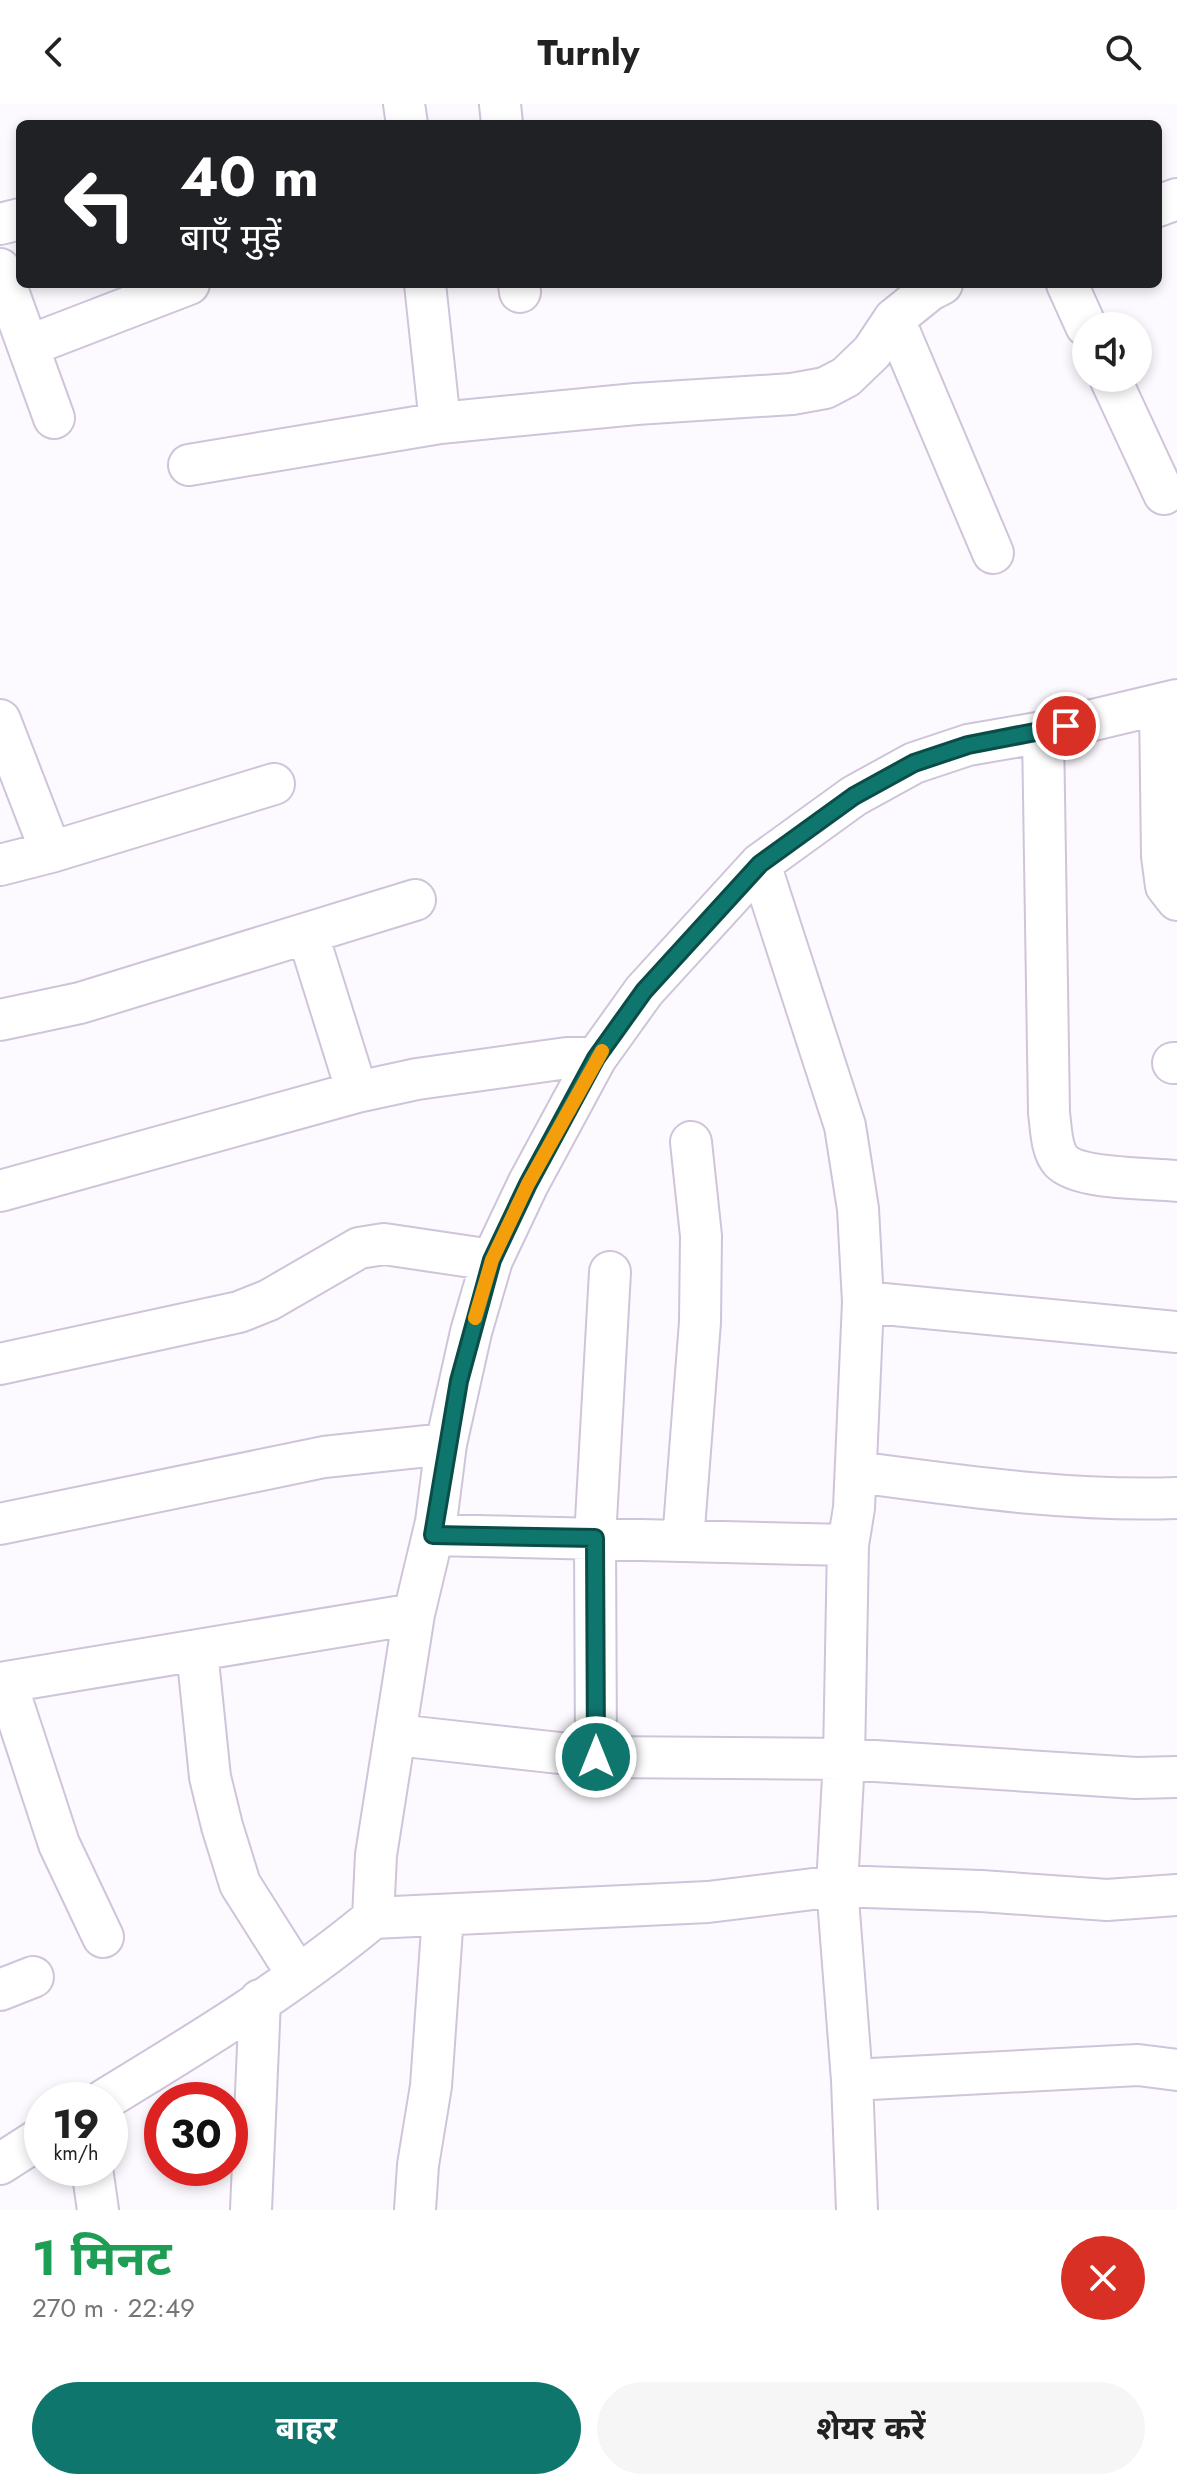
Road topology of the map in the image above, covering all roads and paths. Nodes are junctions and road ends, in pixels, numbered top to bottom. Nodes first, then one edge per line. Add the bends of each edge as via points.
1 (0, 269) edge
2 (179, 288) edge
3 (425, 288) edge
4 (934, 288) edge
5 (1069, 288) edge
6 (1080, 312) edge
7 (894, 319) junction
8 (28, 346) junction
9 (1117, 392) edge
10 (54, 418) dead end
11 (440, 423) junction
12 (189, 465) dead end
13 (1164, 494) dead end
14 (993, 553) dead end
15 (1168, 702) edge
16 (0, 720) edge
17 (1043, 732) junction
18 (274, 784) dead end
19 (51, 852) junction
20 (760, 864) junction
21 (0, 865) edge
22 (415, 900) dead end
23 (1177, 900) edge
24 (308, 935) junction
25 (0, 1020) edge
26 (596, 1058) junction
27 (357, 1092) junction
28 (691, 1142) dead end
29 (1177, 1181) edge
30 (0, 1191) edge
31 (492, 1260) junction
32 (610, 1272) dead end
33 (863, 1302) junction
34 (1177, 1332) edge
35 (0, 1364) edge
36 (446, 1444) junction
37 (856, 1472) junction
38 (1177, 1498) edge
39 (0, 1524) edge
40 (433, 1535) junction
41 (595, 1538) junction
42 (683, 1541) junction
43 (848, 1545) junction
44 (414, 1614) junction
45 (197, 1651) junction
46 (3, 1682) edge
47 (396, 1735) junction
48 (596, 1757) junction
49 (844, 1759) junction
50 (1177, 1777) edge
51 (837, 1886) junction
52 (1177, 1895) edge
53 (443, 1915) junction
54 (373, 1918) junction
55 (103, 1937) dead end
56 (297, 1974) junction
57 (260, 2000) junction
58 (1177, 2070) edge
59 (852, 2080) junction
60 (128, 2085) edge
61 (24, 2149) edge
62 (0, 2164) edge
63 (95, 2186) edge
64 (98, 2210) edge
65 (251, 2210) edge
66 (415, 2210) edge
67 (857, 2210) edge

1 - 8 street
2 - 8 street
3 - 11 street
4 - 7 street
5 - 6 street
7 - 11 street via 846,377 825,388
7 - 14 street
8 - 10 street
9 - 13 street
11 - 12 street
15 - 17 street
15 - 23 street via 1162,856 1166,886
16 - 19 street
17 - 20 street via 968,745 914,763 854,796
17 - 29 street via 1049,1113 1054,1147 1061,1161 1079,1172
18 - 19 street
19 - 21 street
20 - 26 street via 644,991
20 - 33 street via 845,1126 858,1209
22 - 24 street
24 - 25 street via 80,1003
24 - 27 street
26 - 27 street via 417,1079
26 - 31 street
27 - 30 street
28 - 42 street via 701,1236 700,1322
31 - 35 street via 384,1244 359,1248 239,1312
31 - 36 street
32 - 41 street
33 - 34 street
33 - 37 street
36 - 39 street via 324,1457
36 - 40 street
37 - 38 street via 1018,1494
37 - 43 street
40 - 41 street
40 - 44 street
41 - 42 street
41 - 48 street
42 - 43 street
43 - 49 street
44 - 45 street
44 - 47 street
45 - 46 street
45 - 56 street via 210,1777 222,1826 240,1884
46 - 55 street via 59,1844
47 - 48 street
47 - 54 street via 376,1855
48 - 49 street
49 - 50 street
49 - 51 street
51 - 52 street via 1107,1900
51 - 53 street via 708,1902
51 - 59 street
53 - 54 street
53 - 66 street via 431,2086
54 - 56 street
56 - 57 street
57 - 60 street
57 - 65 street
58 - 59 street via 1138,2065
59 - 67 street
61 - 62 street
63 - 64 street

